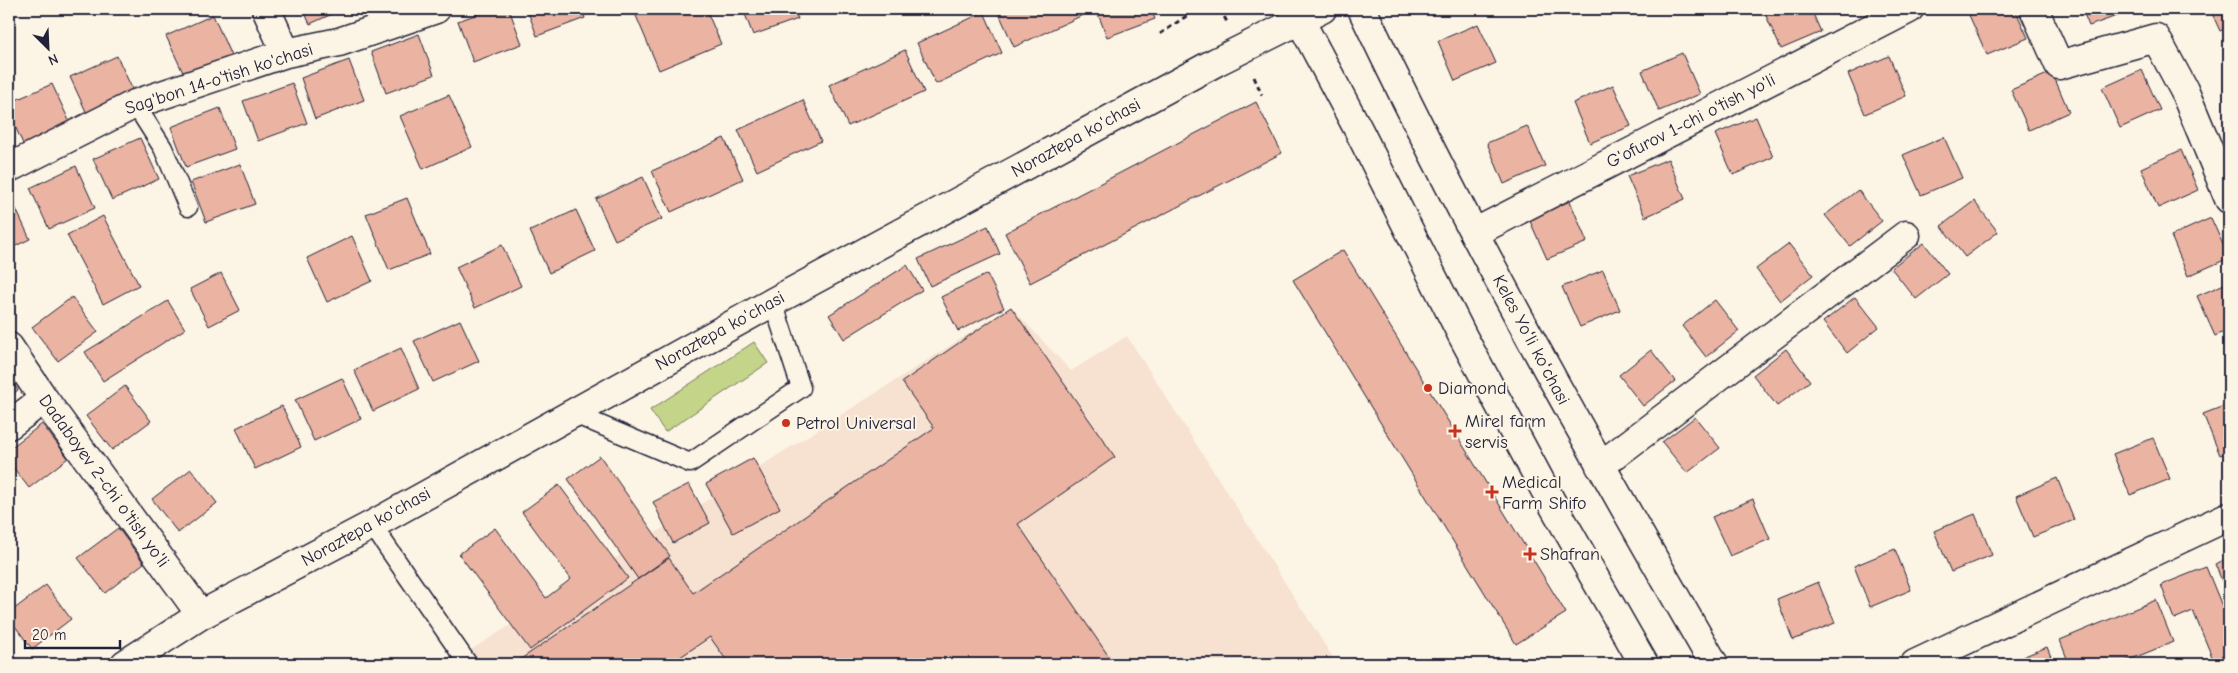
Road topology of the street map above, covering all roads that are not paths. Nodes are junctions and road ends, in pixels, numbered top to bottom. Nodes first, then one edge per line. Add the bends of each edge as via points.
1 (266, 9) edge
2 (436, 9) edge
3 (1362, 9) edge
4 (1909, 9) edge
5 (2034, 9) edge
6 (1305, 13) edge
7 (286, 53) junction
8 (135, 104) junction
9 (9, 168) edge
10 (2229, 199) edge
11 (188, 207) dead end
12 (1474, 233) junction
13 (1906, 235) dead end
14 (773, 302) junction
15 (9, 347) edge
16 (44, 399) junction
17 (572, 413) junction
18 (9, 425) edge
19 (1600, 466) junction
20 (2229, 516) edge
21 (372, 525) junction
22 (201, 615) junction
23 (125, 664) edge
24 (468, 664) edge
25 (1644, 664) edge
26 (1714, 664) edge
27 (1916, 664) edge

1 - 7 main road
2 - 7 main road, Sag'bon 14-o'tish ko'chasi via 339,42
3 - 12 main road, Keles Yoʻli koʻchasi
4 - 12 main road, G'ofurov 1-chi o'tish yo'li
5 - 10 main road via 2060,65 2156,38 2184,90
6 - 14 main road, Noraztepa ko'chasi
6 - 25 main road via 1358,129 1493,394
7 - 8 main road, Sag'bon 14-o'tish ko'chasi
8 - 9 main road, Sag'bon 14-o'tish ko'chasi
8 - 11 lane via 163,148
12 - 19 main road, Keles Yoʻli koʻchasi
13 - 19 main road
14 - 17 main road, Noraztepa ko'chasi
14 - 17 lane via 801,388 690,463
15 - 16 main road, Dadaboyev 2-chi o'tish yo'li
16 - 18 main road
16 - 22 main road, Dadaboyev 2-chi o'tish yo'li
17 - 21 main road, Noraztepa ko'chasi
19 - 26 main road, Keles Yoʻli koʻchasi
20 - 27 main road
21 - 22 main road, Noraztepa ko'chasi
21 - 24 lane
22 - 23 main road, Noraztepa ko'chasi

